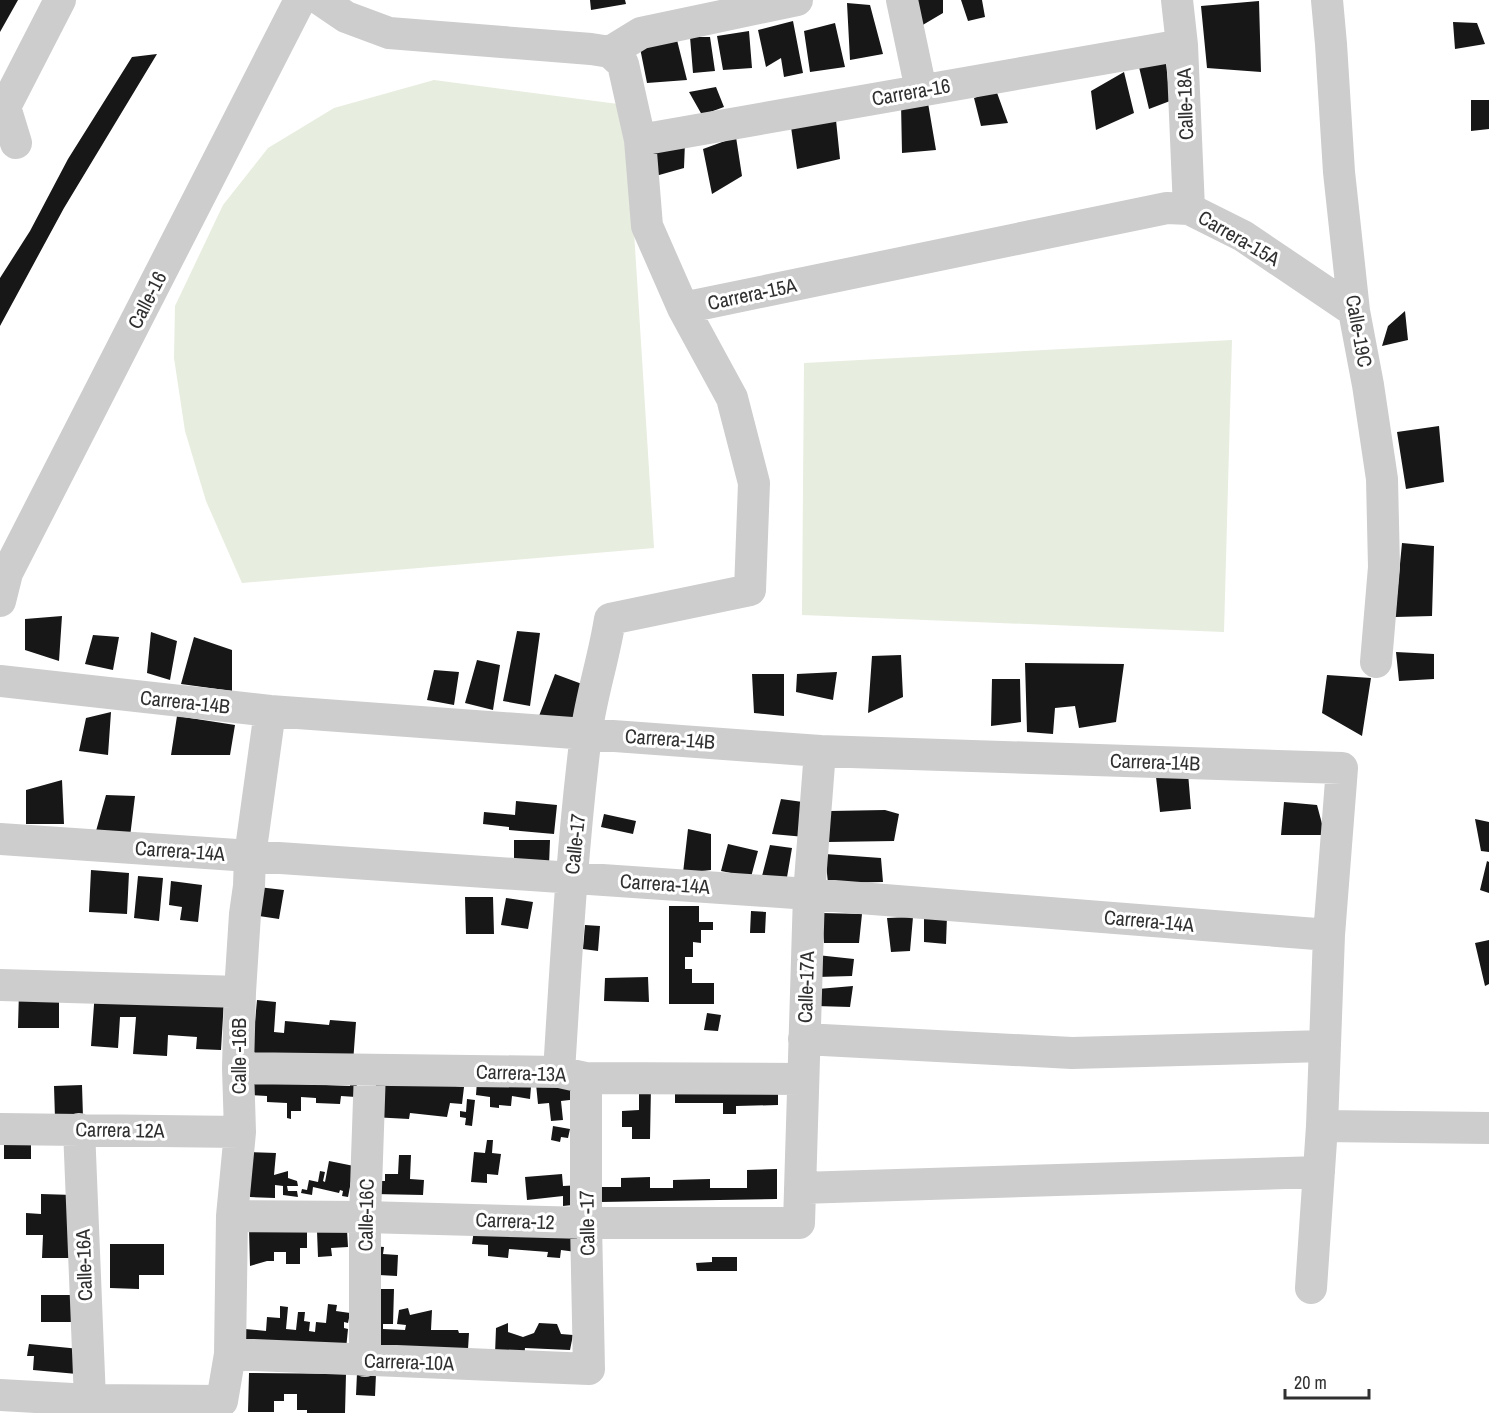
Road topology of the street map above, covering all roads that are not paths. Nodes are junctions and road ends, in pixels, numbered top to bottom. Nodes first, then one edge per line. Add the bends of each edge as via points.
1 (60, 0) edge
2 (300, 0) edge
3 (321, 0) edge
4 (797, 0) edge
5 (902, 0) edge
6 (1177, 0) edge
7 (1327, 0) edge
8 (1182, 45) junction
9 (610, 52) junction
10 (921, 90) junction
11 (640, 140) junction
12 (16, 143) dead end
13 (1189, 209) junction
14 (683, 308) junction
15 (1354, 311) junction
16 (0, 602) edge
17 (1376, 662) dead end
18 (0, 681) edge
19 (270, 711) junction
20 (586, 733) junction
21 (820, 751) junction
22 (0, 839) edge
23 (250, 856) junction
24 (572, 878) junction
25 (809, 894) junction
26 (1329, 935) junction
27 (0, 985) edge
28 (240, 992) junction
29 (804, 1039) junction
30 (1325, 1046) junction
31 (238, 1068) junction
32 (370, 1070) junction
33 (572, 1075) junction
34 (803, 1079) junction
35 (1322, 1126) junction
36 (1489, 1128) edge
37 (0, 1129) edge
38 (79, 1130) junction
39 (240, 1132) junction
40 (1319, 1172) junction
41 (800, 1188) junction
42 (232, 1216) junction
43 (365, 1217) junction
44 (586, 1223) junction
45 (799, 1223) joint
46 (1311, 1288) dead end
47 (230, 1354) junction
48 (365, 1361) junction
49 (589, 1369) joint
50 (0, 1395) edge
51 (90, 1400) junction

1 - 12 street via 5,107
2 - 16 street, Calle-16 via 7,573
3 - 9 street via 346,17 389,33
4 - 9 street via 641,33
5 - 10 street
6 - 8 street, Calle-18A
7 - 15 street, Calle-19C
8 - 10 street, Carrera-16
8 - 13 street, Calle-18A
9 - 11 street, Carrera-15A via 623,64
10 - 11 street, Carrera-16
11 - 14 street, Carrera-15A via 646,226
13 - 14 street, Carrera-15A via 1167,208
13 - 15 street, Carrera-15A via 1243,236
14 - 20 street, Calle-17 via 732,398 754,483 750,590 610,619
15 - 17 street, Calle-19C via 1382,479 1384,567
18 - 19 street, Carrera-14B
19 - 20 street, Carrera-14B
19 - 23 street, Calle -16B
20 - 21 street, Carrera-14B
20 - 24 street, Calle-17
21 - 25 street, Calle-17A
21 - 26 street, Carrera-14B via 1341,768
22 - 23 street, Carrera-14A
23 - 24 street, Carrera-14A
23 - 28 street, Calle -16B
24 - 25 street, Carrera-14A
24 - 33 street, Calle-17
25 - 26 street, Carrera-14A
25 - 29 street, Calle-17A
26 - 30 street
27 - 28 street
28 - 31 street, Calle -16B
29 - 30 street via 1072,1053
29 - 34 street, Calle-17A
30 - 35 street
31 - 32 street, Carrera-13A
31 - 39 street, Calle -16B
32 - 33 street, Carrera-13A
32 - 43 street, Calle-16C
33 - 34 street, Carrera-13A
33 - 44 street, Calle -17
34 - 41 street, Calle-17A
35 - 36 street
35 - 40 street
37 - 38 street, Carrera 12A
38 - 39 street, Carrera 12A
38 - 51 street, Calle-16A
39 - 42 street, Calle -16B
40 - 41 street
40 - 46 street
41 - 45 street, Calle-17A
42 - 43 street, Carrera-12
42 - 47 street, Calle -16B
43 - 44 street, Carrera-12
43 - 48 street, Calle-16C
44 - 45 street, Carrera-12
44 - 49 street, Calle -17
47 - 48 street, Carrera-10A
47 - 51 street, Calle -16B via 222,1401
48 - 49 street, Carrera-10A
50 - 51 street

